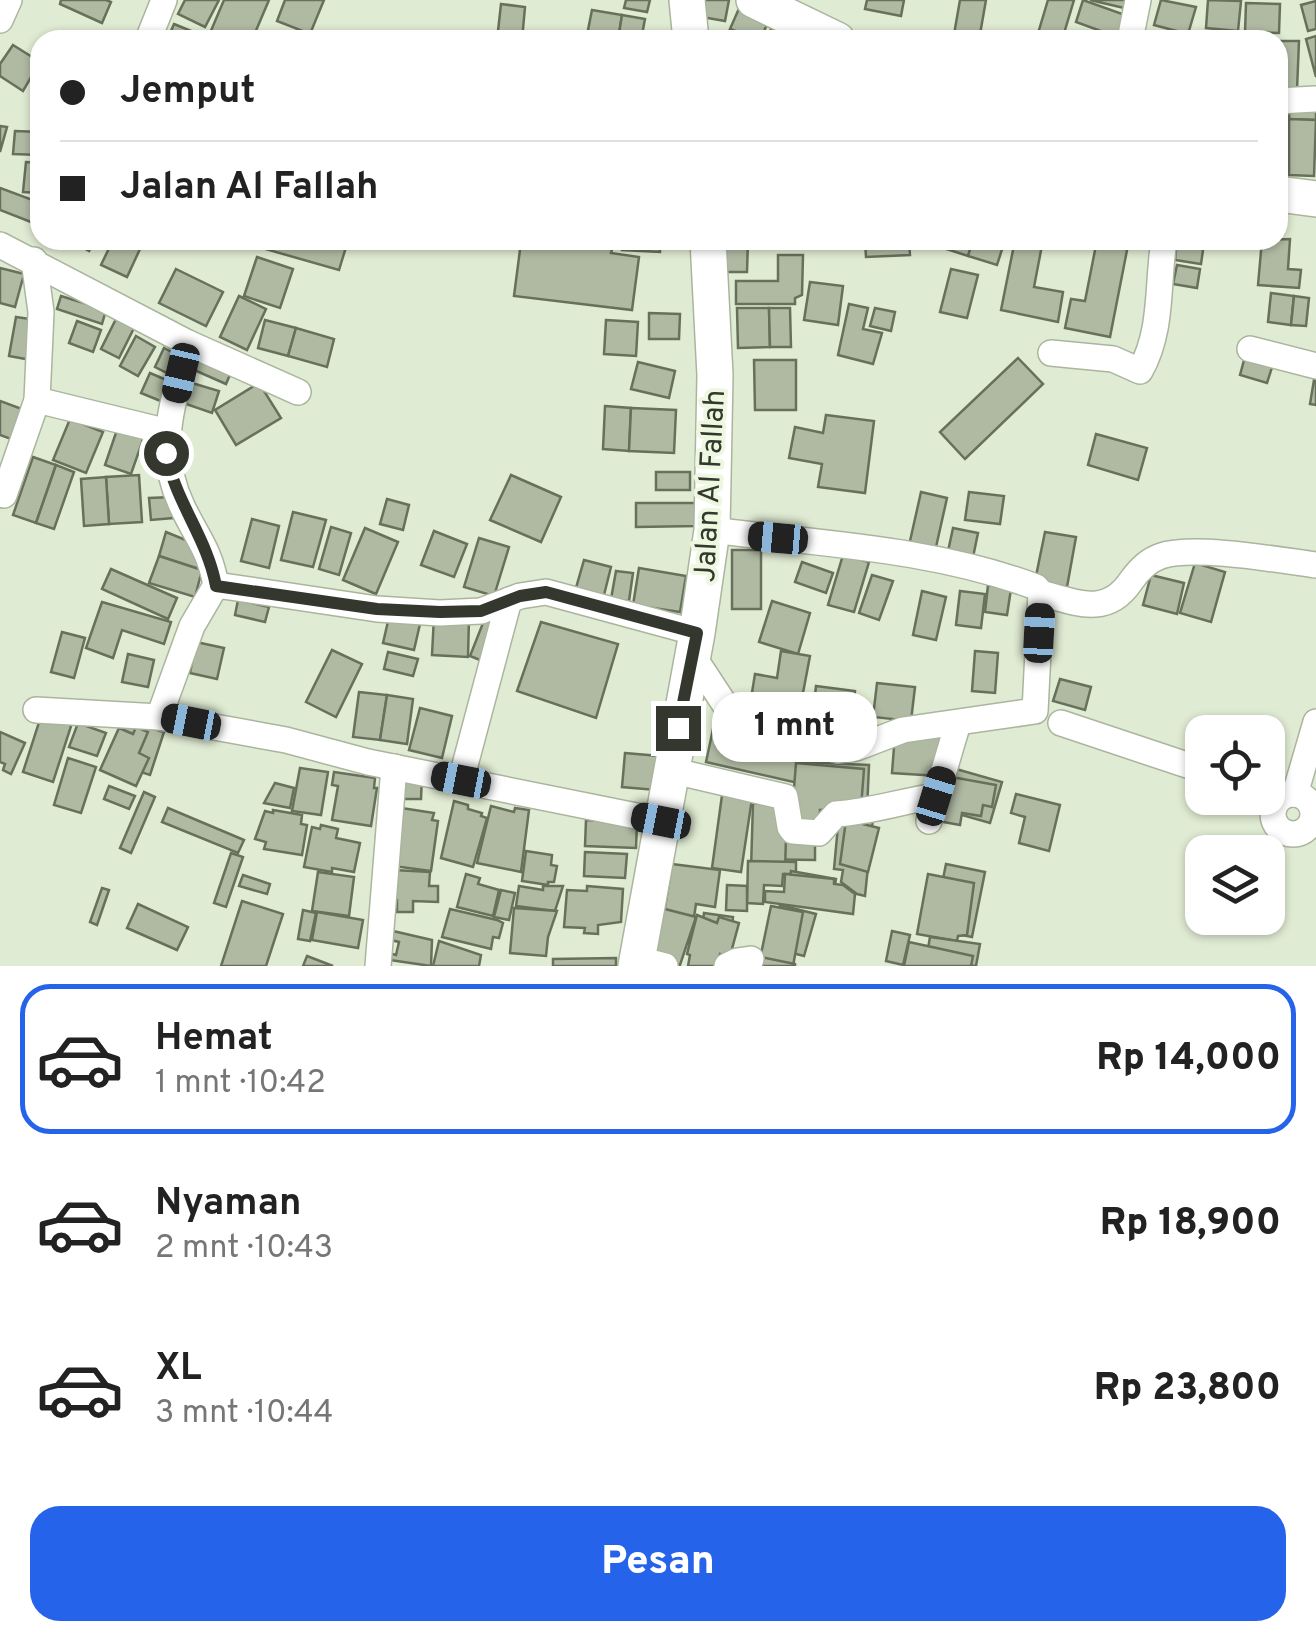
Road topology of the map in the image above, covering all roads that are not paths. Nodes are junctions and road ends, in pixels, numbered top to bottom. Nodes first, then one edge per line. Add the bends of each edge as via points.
1 (10, 0) edge
2 (164, 0) edge
3 (687, 0) edge
4 (754, 0) edge
5 (1138, 0) edge
6 (0, 20) edge
7 (152, 30) edge
8 (690, 30) edge
9 (816, 30) edge
10 (1132, 30) edge
11 (1316, 99) edge
12 (1288, 100) edge
13 (1288, 195) edge
14 (1316, 199) edge
15 (0, 245) edge
16 (30, 249) edge
17 (39, 250) edge
18 (709, 250) edge
19 (1163, 250) edge
20 (188, 344) junction
21 (1250, 349) dead end
22 (1051, 353) dead end
23 (1316, 366) edge
24 (298, 392) dead end
25 (37, 400) junction
26 (168, 432) junction
27 (4, 495) dead end
28 (712, 530) junction
29 (1316, 565) edge
30 (216, 586) junction
31 (1041, 594) junction
32 (509, 600) junction
33 (695, 645) junction
34 (36, 710) dead end
35 (159, 716) junction
36 (1316, 722) edge
37 (958, 723) junction
38 (1061, 723) dead end
39 (1185, 764) edge
40 (394, 767) junction
41 (670, 770) junction
42 (461, 780) junction
43 (1285, 787) edge
44 (661, 821) junction
45 (646, 963) edge
46 (378, 966) edge

1 - 6 street
2 - 7 street
3 - 8 street
4 - 9 street
5 - 10 street
11 - 12 street
13 - 14 street
15 - 16 street
17 - 20 street via 44,269
17 - 25 street
18 - 28 street, Jalan Al Fallah
19 - 22 street via 1152,345 1140,371 1113,360
20 - 24 street
20 - 26 street
21 - 23 street
25 - 26 street
25 - 27 street
26 - 30 street via 170,474 210,556
28 - 31 street via 961,564 1032,585
28 - 33 street, Jalan Al Fallah
29 - 31 street via 1201,553 1160,556 1139,570 1121,596 1100,605
30 - 32 street via 424,612 481,611
30 - 35 street via 192,626
31 - 37 street via 1035,712
32 - 33 street via 559,594
32 - 42 street
33 - 37 street via 735,720 838,750 903,730
33 - 41 street, Jalan Al Fallah
34 - 35 street
35 - 40 street
36 - 43 street
37 - 41 street via 933,808 901,802 836,814 819,832 793,831 785,798
38 - 39 street
40 - 42 street
40 - 46 street
41 - 44 street, Jalan Al Fallah
42 - 44 street
44 - 45 street, Jalan Al Fallah

